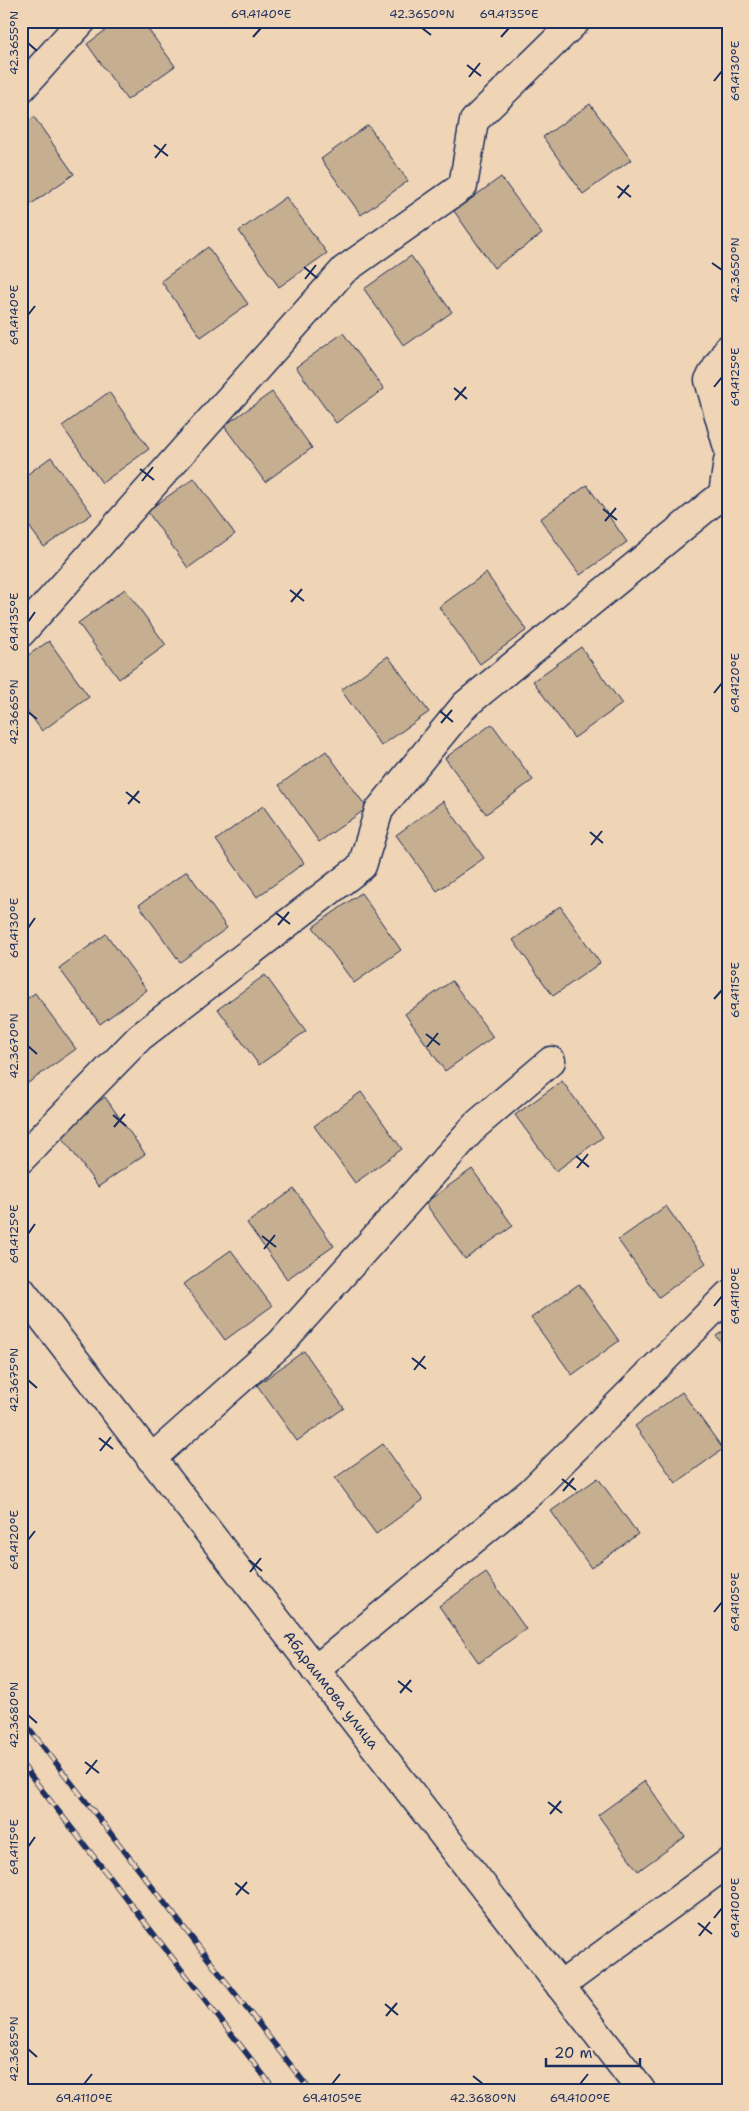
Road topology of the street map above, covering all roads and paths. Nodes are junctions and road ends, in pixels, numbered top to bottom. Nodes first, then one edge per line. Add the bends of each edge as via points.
1 (82, 21) edge
2 (576, 21) edge
3 (21, 89) edge
4 (728, 349) edge
5 (728, 448) edge
6 (728, 462) edge
7 (21, 633) edge
8 (551, 1061) dead end
9 (21, 1159) edge
10 (21, 1290) edge
11 (728, 1296) edge
12 (151, 1459) junction
13 (316, 1670) junction
14 (728, 1863) edge
15 (560, 1986) junction
16 (641, 2090) edge

1 - 3 street
2 - 7 street via 474,121 463,186 344,270
4 - 5 street via 708,380
6 - 9 street via 723,494 465,705 379,810 362,866 140,1037
8 - 12 street via 476,1125 280,1344
10 - 12 street, Абдраимова улица
11 - 13 street via 531,1492
12 - 13 street, Абдраимова улица
13 - 15 street, Абдраимова улица
14 - 15 street
15 - 16 street, Абдраимова улица

